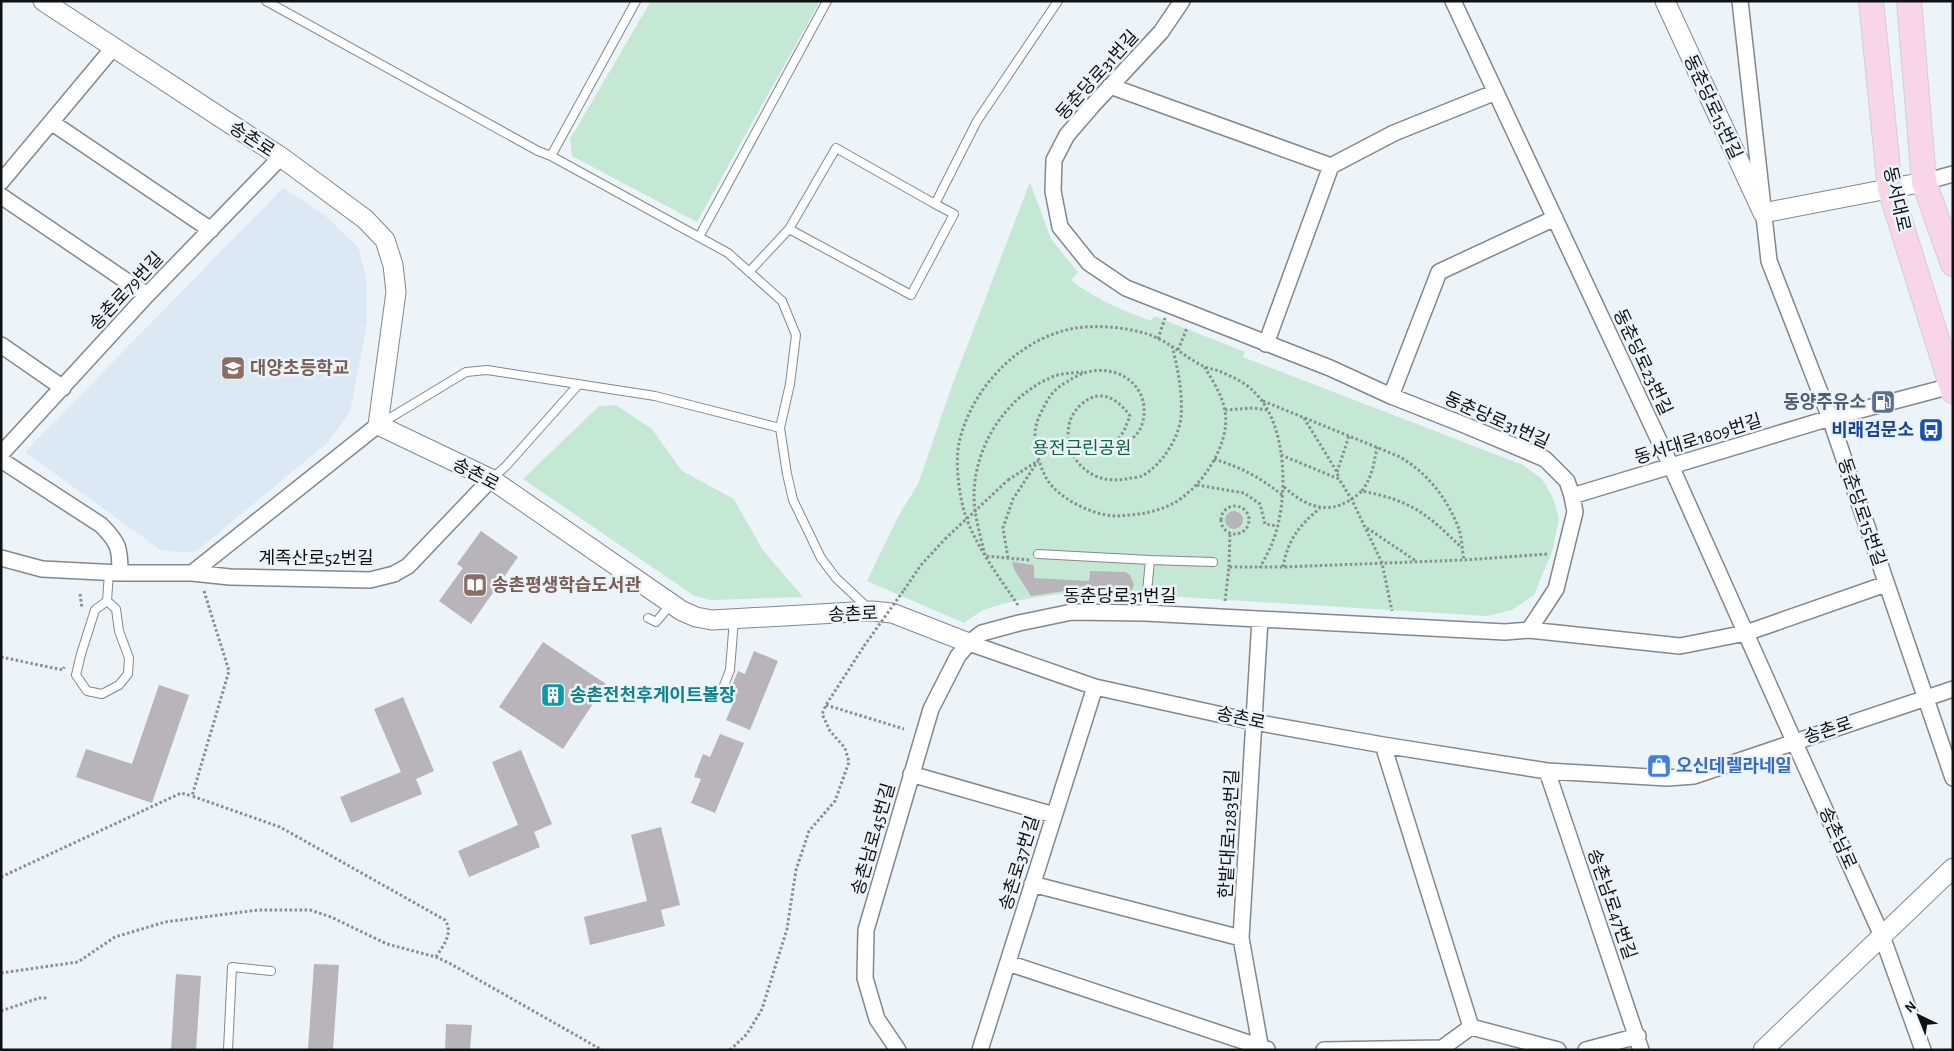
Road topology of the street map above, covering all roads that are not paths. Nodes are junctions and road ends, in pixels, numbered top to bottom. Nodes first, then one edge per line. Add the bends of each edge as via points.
1 (43, 1) edge
2 (266, 1) edge
3 (636, 1) edge
4 (827, 1) edge
5 (1058, 1) edge
6 (1182, 1) edge
7 (1453, 1) edge
8 (1665, 1) edge
9 (1740, 1) edge
10 (1871, 1) edge
11 (1909, 1) edge
12 (113, 48) junction
13 (1110, 86) junction
14 (1496, 92) junction
15 (51, 122) junction
16 (551, 156) junction
17 (281, 157) junction
18 (1331, 166) junction
19 (1953, 174) edge
20 (1, 182) edge
21 (1924, 182) junction
22 (1890, 188) junction
23 (1, 196) edge
24 (935, 204) junction
25 (1763, 213) junction
26 (1555, 218) junction
27 (789, 229) junction
28 (211, 230) junction
29 (699, 237) junction
30 (1953, 264) edge
31 (749, 272) junction
32 (147, 295) junction
33 (1266, 344) junction
34 (1, 346) edge
35 (579, 384) junction
36 (63, 388) junction
37 (1952, 388) edge
38 (1391, 396) junction
39 (1830, 418) junction
40 (378, 426) junction
41 (780, 428) junction
42 (1, 454) edge
43 (1, 460) edge
44 (1671, 466) junction
45 (491, 479) junction
46 (1572, 496) junction
47 (1038, 554) dead end
48 (1, 558) edge
49 (1150, 560) junction
50 (1213, 562) dead end
51 (114, 573) junction
52 (192, 573) junction
53 (1886, 584) junction
54 (107, 601) junction
55 (672, 603) junction
56 (872, 611) junction
57 (1145, 613) junction
58 (648, 618) dead end
59 (734, 619) junction
60 (1260, 619) junction
61 (1529, 630) junction
62 (1746, 633) junction
63 (969, 643) junction
64 (1095, 687) junction
65 (723, 688) dead end
66 (1953, 689) edge
67 (1925, 699) junction
68 (1254, 722) junction
69 (1794, 741) junction
70 (1383, 745) junction
71 (1547, 771) junction
72 (911, 774) junction
73 (1953, 778) edge
74 (1054, 815) junction
75 (1953, 868) edge
76 (1032, 884) junction
77 (1882, 936) junction
78 (1241, 938) junction
79 (1008, 963) junction
80 (271, 971) dead end
81 (1471, 1027) junction
82 (1639, 1043) edge
83 (1264, 1048) edge
84 (1444, 1049) edge
85 (228, 1050) edge
86 (898, 1050) edge
87 (980, 1050) edge
88 (1324, 1050) edge
89 (1558, 1050) edge
90 (1586, 1050) edge
91 (1763, 1050) edge
92 (1923, 1050) edge

1 - 12 street, 송촌로
2 - 16 lane
3 - 16 lane
4 - 29 lane
5 - 24 lane via 977,120
6 - 13 street, 동춘당로31번길 via 1161,32
7 - 14 street, 동춘당로23번길
8 - 25 street, 동춘당로15번길
9 - 25 street, 동춘당로15번길
10 - 22 main road, 동서대로
11 - 21 main road, 동서대로
12 - 15 street
12 - 17 street, 송촌로
13 - 18 street
13 - 33 street, 동춘당로31번길 via 1067,135 1054,160 1053,191 1060,228 1089,263 1126,288
14 - 18 street via 1394,133
14 - 26 street, 동춘당로23번길
15 - 20 street
15 - 28 street
16 - 29 lane
17 - 28 street, 송촌로79번길
17 - 40 street, 송촌로 via 365,219 385,240 393,265 396,292
18 - 33 street
19 - 21 street
21 - 22 street
21 - 30 main road, 동서대로
22 - 25 street
22 - 37 main road, 동서대로
23 - 32 street
24 - 27 lane via 836,148
24 - 27 lane via 954,214 911,294
25 - 39 street, 동춘당로15번길 via 1769,261
26 - 38 street via 1439,272
26 - 44 street, 동춘당로23번길
27 - 31 lane
28 - 32 street, 송촌로79번길
29 - 31 lane via 728,252
31 - 41 lane via 782,301 796,335
32 - 36 street, 송촌로79번길
33 - 38 street, 동춘당로31번길
34 - 36 street
35 - 40 lane via 487,370 466,372
35 - 41 lane via 655,396
35 - 45 lane
36 - 42 street, 송촌로79번길
37 - 39 street, 동서대로1809번길
38 - 46 street, 동춘당로31번길 via 1545,459 1567,481
39 - 44 street, 동서대로1809번길
39 - 53 street, 동춘당로15번길
40 - 45 street, 송촌로
40 - 52 street, 계족산로52번길
41 - 56 lane via 793,500 810,538 836,578
43 - 51 street via 101,525 112,536 120,551
44 - 46 street, 동서대로1809번길
44 - 62 street, 동춘당로23번길
45 - 52 street, 계족산로52번길 via 408,566 394,574 370,580 230,577
45 - 55 street, 송촌로
46 - 61 street, 동춘당로31번길 via 1575,512 1556,589
47 - 49 lane
48 - 51 street, 계족산로52번길 via 42,569
49 - 50 lane
49 - 57 lane
51 - 52 street, 계족산로52번길
51 - 54 lane
53 - 62 street
53 - 67 street, 동춘당로15번길
54 - 54 lane via 116,609 119,631 129,658 128,674 119,685 102,694 87,691 76,675 95,610
55 - 58 lane via 656,622
55 - 59 street, 송촌로 via 696,617
56 - 59 street, 송촌로
56 - 63 street, 송촌로 via 892,613
57 - 60 street, 동춘당로31번길
57 - 63 street, 동춘당로31번길 via 1072,612 982,633
59 - 65 lane via 730,670
60 - 61 street, 동춘당로31번길 via 1505,632
60 - 68 street, 한밭대로1283번길
61 - 62 street via 1680,646
62 - 69 street, 동춘당로23번길
63 - 64 street, 송촌로
63 - 72 street, 송촌남로45번길 via 958,656 930,710
64 - 68 street, 송촌로
64 - 74 street, 송촌로37번길
66 - 67 street, 송촌로
67 - 69 street, 송촌로
67 - 73 street, 동춘당로15번길
68 - 70 street, 송촌로
68 - 78 street, 한밭대로1283번길
69 - 71 street, 송촌로 via 1694,776 1667,778
69 - 77 street, 송촌남로
70 - 71 street, 송촌로
70 - 81 street
71 - 82 street, 송촌남로47번길
72 - 74 street
72 - 86 street, 송촌남로45번길 via 866,930 865,978 877,1019
74 - 76 street, 송촌로37번길
75 - 77 street
76 - 78 street
76 - 79 street, 송촌로37번길
77 - 91 street
77 - 92 street, 송촌남로
78 - 83 street, 한밭대로1283번길
79 - 83 street
79 - 87 street, 송촌로37번길
80 - 85 lane via 232,967
81 - 84 street
81 - 89 street
82 - 90 street
84 - 88 street

